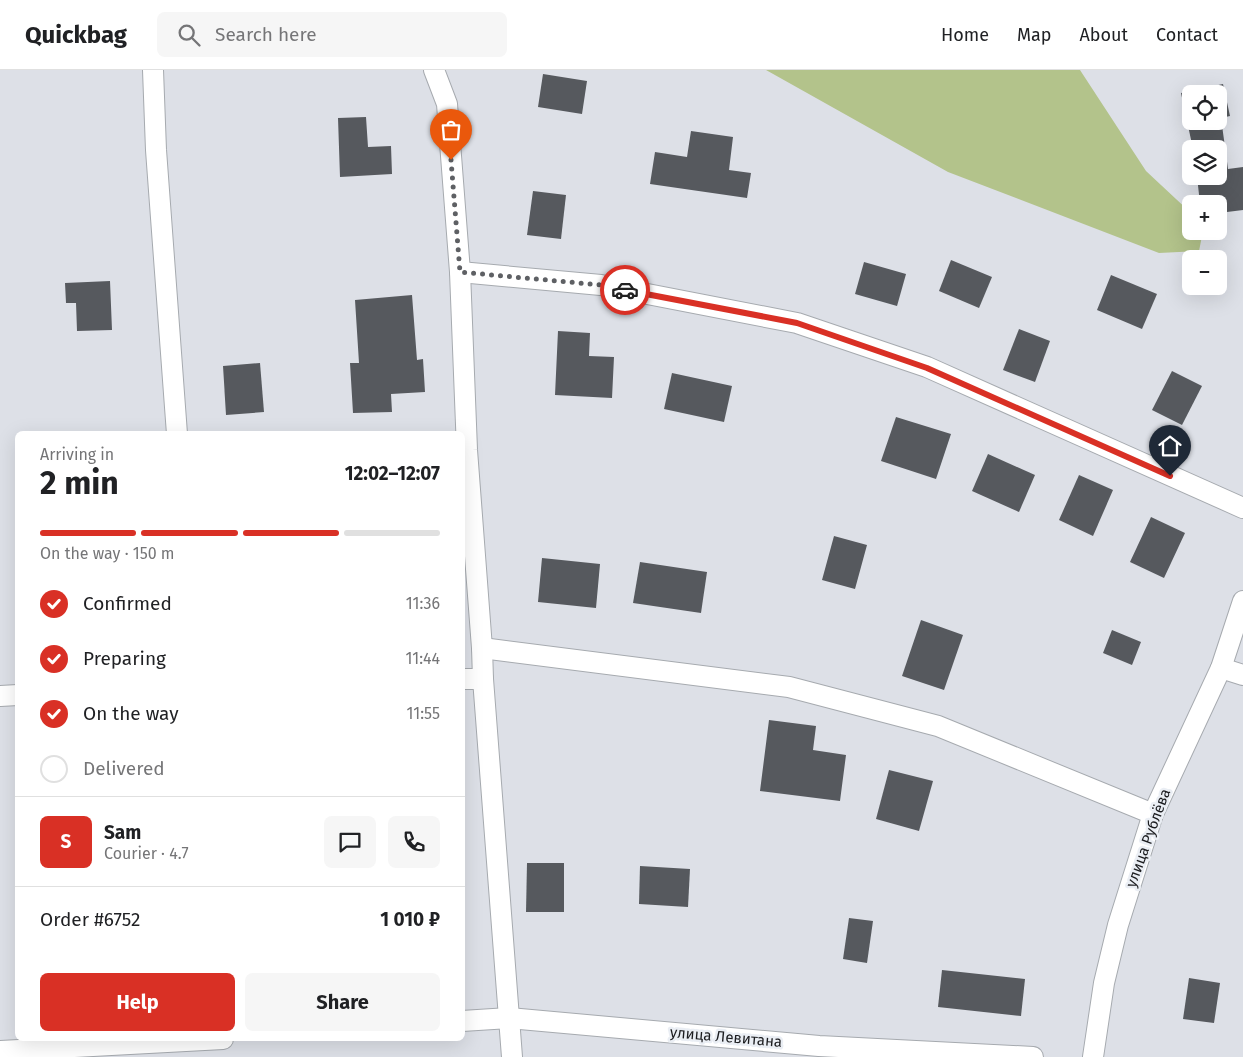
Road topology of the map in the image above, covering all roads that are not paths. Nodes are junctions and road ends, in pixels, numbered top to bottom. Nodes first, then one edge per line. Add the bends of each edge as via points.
1 (153, 70) edge
2 (434, 70) edge
3 (460, 272) junction
4 (176, 431) edge
5 (1243, 508) edge
6 (1243, 601) edge
7 (482, 648) junction
8 (1221, 668) junction
9 (1243, 675) edge
10 (465, 679) edge
11 (482, 679) junction
12 (15, 695) edge
13 (0, 696) edge
14 (1153, 814) junction
15 (509, 1018) junction
16 (465, 1021) edge
17 (214, 1041) edge
18 (173, 1050) edge
19 (0, 1051) edge
20 (512, 1057) edge
21 (1033, 1057) edge
22 (1093, 1057) edge

1 - 4 street
2 - 3 street via 447,104
3 - 5 street via 601,285 797,323 927,368
3 - 7 street via 467,450
6 - 8 street, улица Рублёва
7 - 11 street
7 - 14 street via 789,687 938,726
8 - 9 street
8 - 14 street, улица Рублёва
10 - 11 street
11 - 15 street
12 - 13 street
14 - 22 street, улица Рублёва via 1104,982
15 - 16 street, улица Левитана
15 - 20 street
15 - 21 street, улица Левитана via 819,1046
17 - 18 street
18 - 19 street

